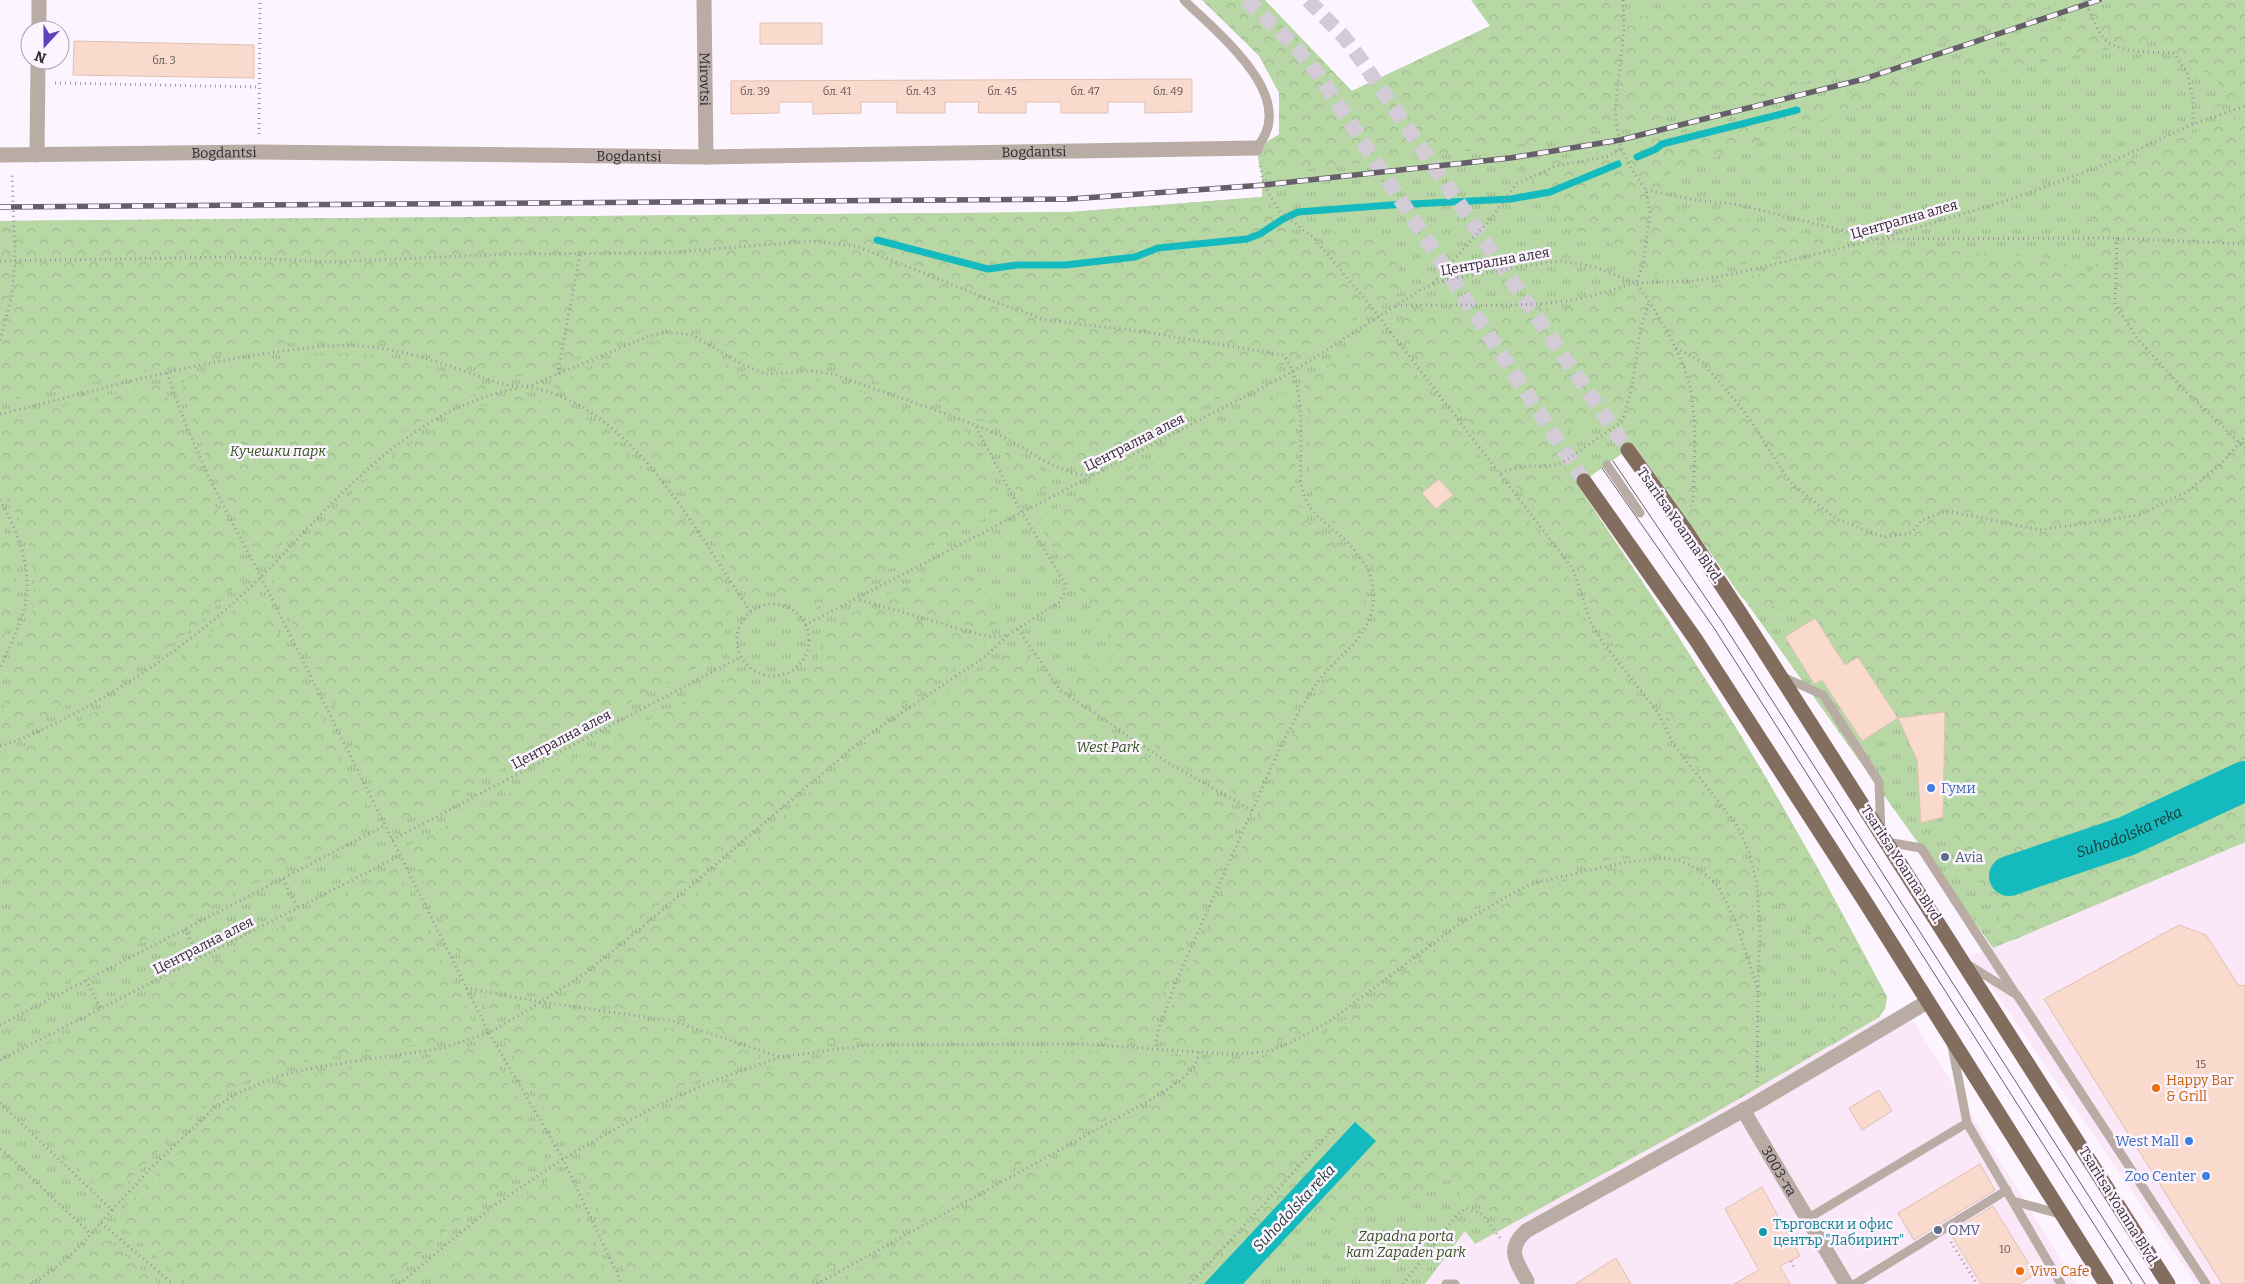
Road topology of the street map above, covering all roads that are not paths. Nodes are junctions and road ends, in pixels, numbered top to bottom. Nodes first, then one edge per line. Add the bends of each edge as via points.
1 (39, 0) edge
2 (704, 0) edge
3 (1184, 0) edge
4 (38, 20) edge
5 (38, 70) edge
6 (1256, 148) joint
7 (6, 155) edge
8 (37, 155) junction
9 (706, 157) junction
10 (1628, 450) tunnel mouth
11 (1606, 465) dead end
12 (1584, 481) tunnel mouth
13 (1640, 513) dead end
14 (1781, 676) junction
15 (1884, 837) junction
16 (1964, 962) junction
17 (2017, 995) junction
18 (1927, 1002) junction
19 (1951, 1040) junction
20 (1743, 1110) junction
21 (1967, 1124) junction
22 (2007, 1190) junction
23 (2013, 1201) junction
24 (2060, 1214) junction
25 (1808, 1219) junction
26 (1527, 1281) dead end
27 (1446, 1284) edge
28 (1455, 1284) edge
29 (1846, 1284) edge
30 (1855, 1284) edge
31 (2061, 1284) edge
32 (2106, 1284) edge
33 (2168, 1284) edge
34 (2206, 1284) edge

1 - 4 street
2 - 9 street, Mirovtsi
3 - 6 lane via 1245,60 1258,79 1267,100 1268,117 1263,140
5 - 8 street
6 - 9 street, Bogdantsi
7 - 8 street, Bogdantsi
8 - 9 street, Bogdantsi via 259,152
10 - 14 main road, Tsaritsa Yoanna Blvd. via 1684,528
11 - 13 lane
12 - 18 main road via 1696,640
14 - 15 main road, Tsaritsa Yoanna Blvd.
14 - 15 lane via 1823,695 1879,782
15 - 16 main road, Tsaritsa Yoanna Blvd.
15 - 17 lane via 1921,848
16 - 17 lane
16 - 33 main road, Tsaritsa Yoanna Blvd.
17 - 34 lane
18 - 19 main road
18 - 20 street
19 - 21 lane
19 - 24 main road
20 - 25 street, 3003-та
20 - 26 street via 1526,1231 1515,1244 1516,1261
21 - 22 lane
21 - 25 lane
22 - 23 lane
22 - 30 lane
23 - 24 lane
23 - 31 lane
24 - 32 main road
25 - 29 street, 3003-та
27 - 28 lane

